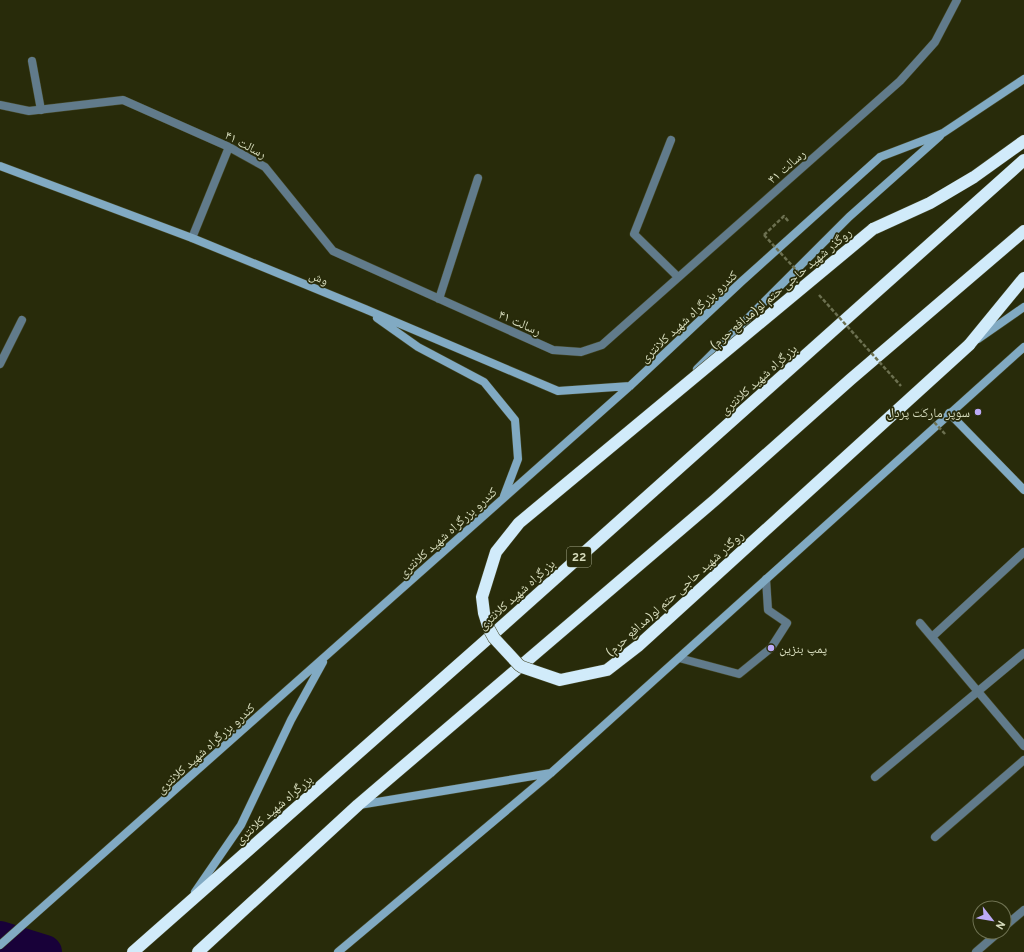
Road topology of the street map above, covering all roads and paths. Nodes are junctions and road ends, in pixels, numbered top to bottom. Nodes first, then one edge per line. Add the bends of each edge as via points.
1 (957, 0) edge
2 (32, 62) dead end
3 (1024, 79) edge
4 (0, 105) edge
5 (41, 110) junction
6 (943, 134) junction
7 (670, 140) dead end
8 (1024, 142) edge
9 (229, 147) junction
10 (1024, 160) edge
11 (0, 166) edge
12 (478, 178) dead end
13 (784, 216) dead end
14 (1024, 231) edge
15 (192, 238) junction
16 (802, 276) dead end
17 (678, 277) junction
18 (1024, 278) edge
19 (818, 294) dead end
20 (439, 299) junction
21 (1024, 307) edge
22 (365, 309) junction
23 (22, 320) dead end
24 (969, 345) junction
25 (1024, 347) edge
26 (0, 364) edge
27 (630, 386) junction
28 (904, 388) dead end
29 (920, 406) dead end
30 (656, 409) junction
31 (949, 413) junction
32 (946, 435) dead end
33 (1024, 490) edge
34 (503, 498) junction
35 (1024, 552) edge
36 (766, 579) junction
37 (920, 622) dead end
38 (932, 637) junction
39 (1024, 653) edge
40 (327, 656) junction
41 (679, 658) junction
42 (978, 692) junction
43 (1024, 746) edge
44 (1024, 760) edge
45 (551, 773) junction
46 (875, 777) dead end
47 (358, 805) junction
48 (935, 837) dead end
49 (188, 903) junction
50 (1024, 910) edge
51 (1012, 920) edge
52 (990, 940) edge
53 (0, 945) edge
54 (133, 952) edge
55 (198, 952) edge
56 (338, 952) edge
57 (976, 952) edge

1 - 17 street, ۴۱ رسالت via 935,42 900,81
2 - 5 street
3 - 6 main road
4 - 5 street, ۴۱ رسالت via 29,111
5 - 9 street, ۴۱ رسالت via 123,100
6 - 27 main road, کندرو بزرگراه شهید کلانتری via 880,157
6 - 30 main road, bridge via 849,217
7 - 17 street via 634,234
8 - 30 highway, روگذر شهید حاجی حتم لو(مدافع حرم), bridge via 974,177 930,203 873,229
9 - 15 street
9 - 20 street, ۴۱ رسالت via 265,167 333,251
10 - 49 highway, بزرگراه شهید کلانتری / 22
11 - 15 main road, وش
12 - 20 street
13 - 16 path, bridge via 764,235
14 - 47 highway via 851,379 716,500
15 - 22 main road, وش
17 - 20 street, ۴۱ رسالت via 602,345 581,352 553,350
18 - 24 highway, روگذر شهید حاجی حتم لو(مدافع حرم)
19 - 28 path, bridge
21 - 24 main road
22 - 27 main road, وش via 558,391
22 - 34 main road via 418,347 484,382 515,420 518,460
23 - 26 street
24 - 30 highway, روگذر شهید حاجی حتم لو(مدافع حرم), bridge via 638,646 607,670 560,680 522,667 494,638 484,614 482,597 496,552 519,523
25 - 31 main road
27 - 34 main road, کندرو بزرگراه شهید کلانتری
29 - 32 path, bridge
31 - 33 main road
31 - 36 main road
34 - 40 main road, کندرو بزرگراه شهید کلانتری
35 - 38 street
36 - 41 main road
36 - 41 street via 768,610 786,623 771,648 739,674
37 - 38 street
38 - 42 street
39 - 42 street
40 - 49 main road via 291,720 242,825
40 - 53 main road, کندرو بزرگراه شهید کلانتری
41 - 45 main road
42 - 43 street
42 - 46 street
44 - 48 street
45 - 47 main road
45 - 56 main road
47 - 55 highway
49 - 54 highway, بزرگراه شهید کلانتری / 22
50 - 51 street
52 - 57 street

